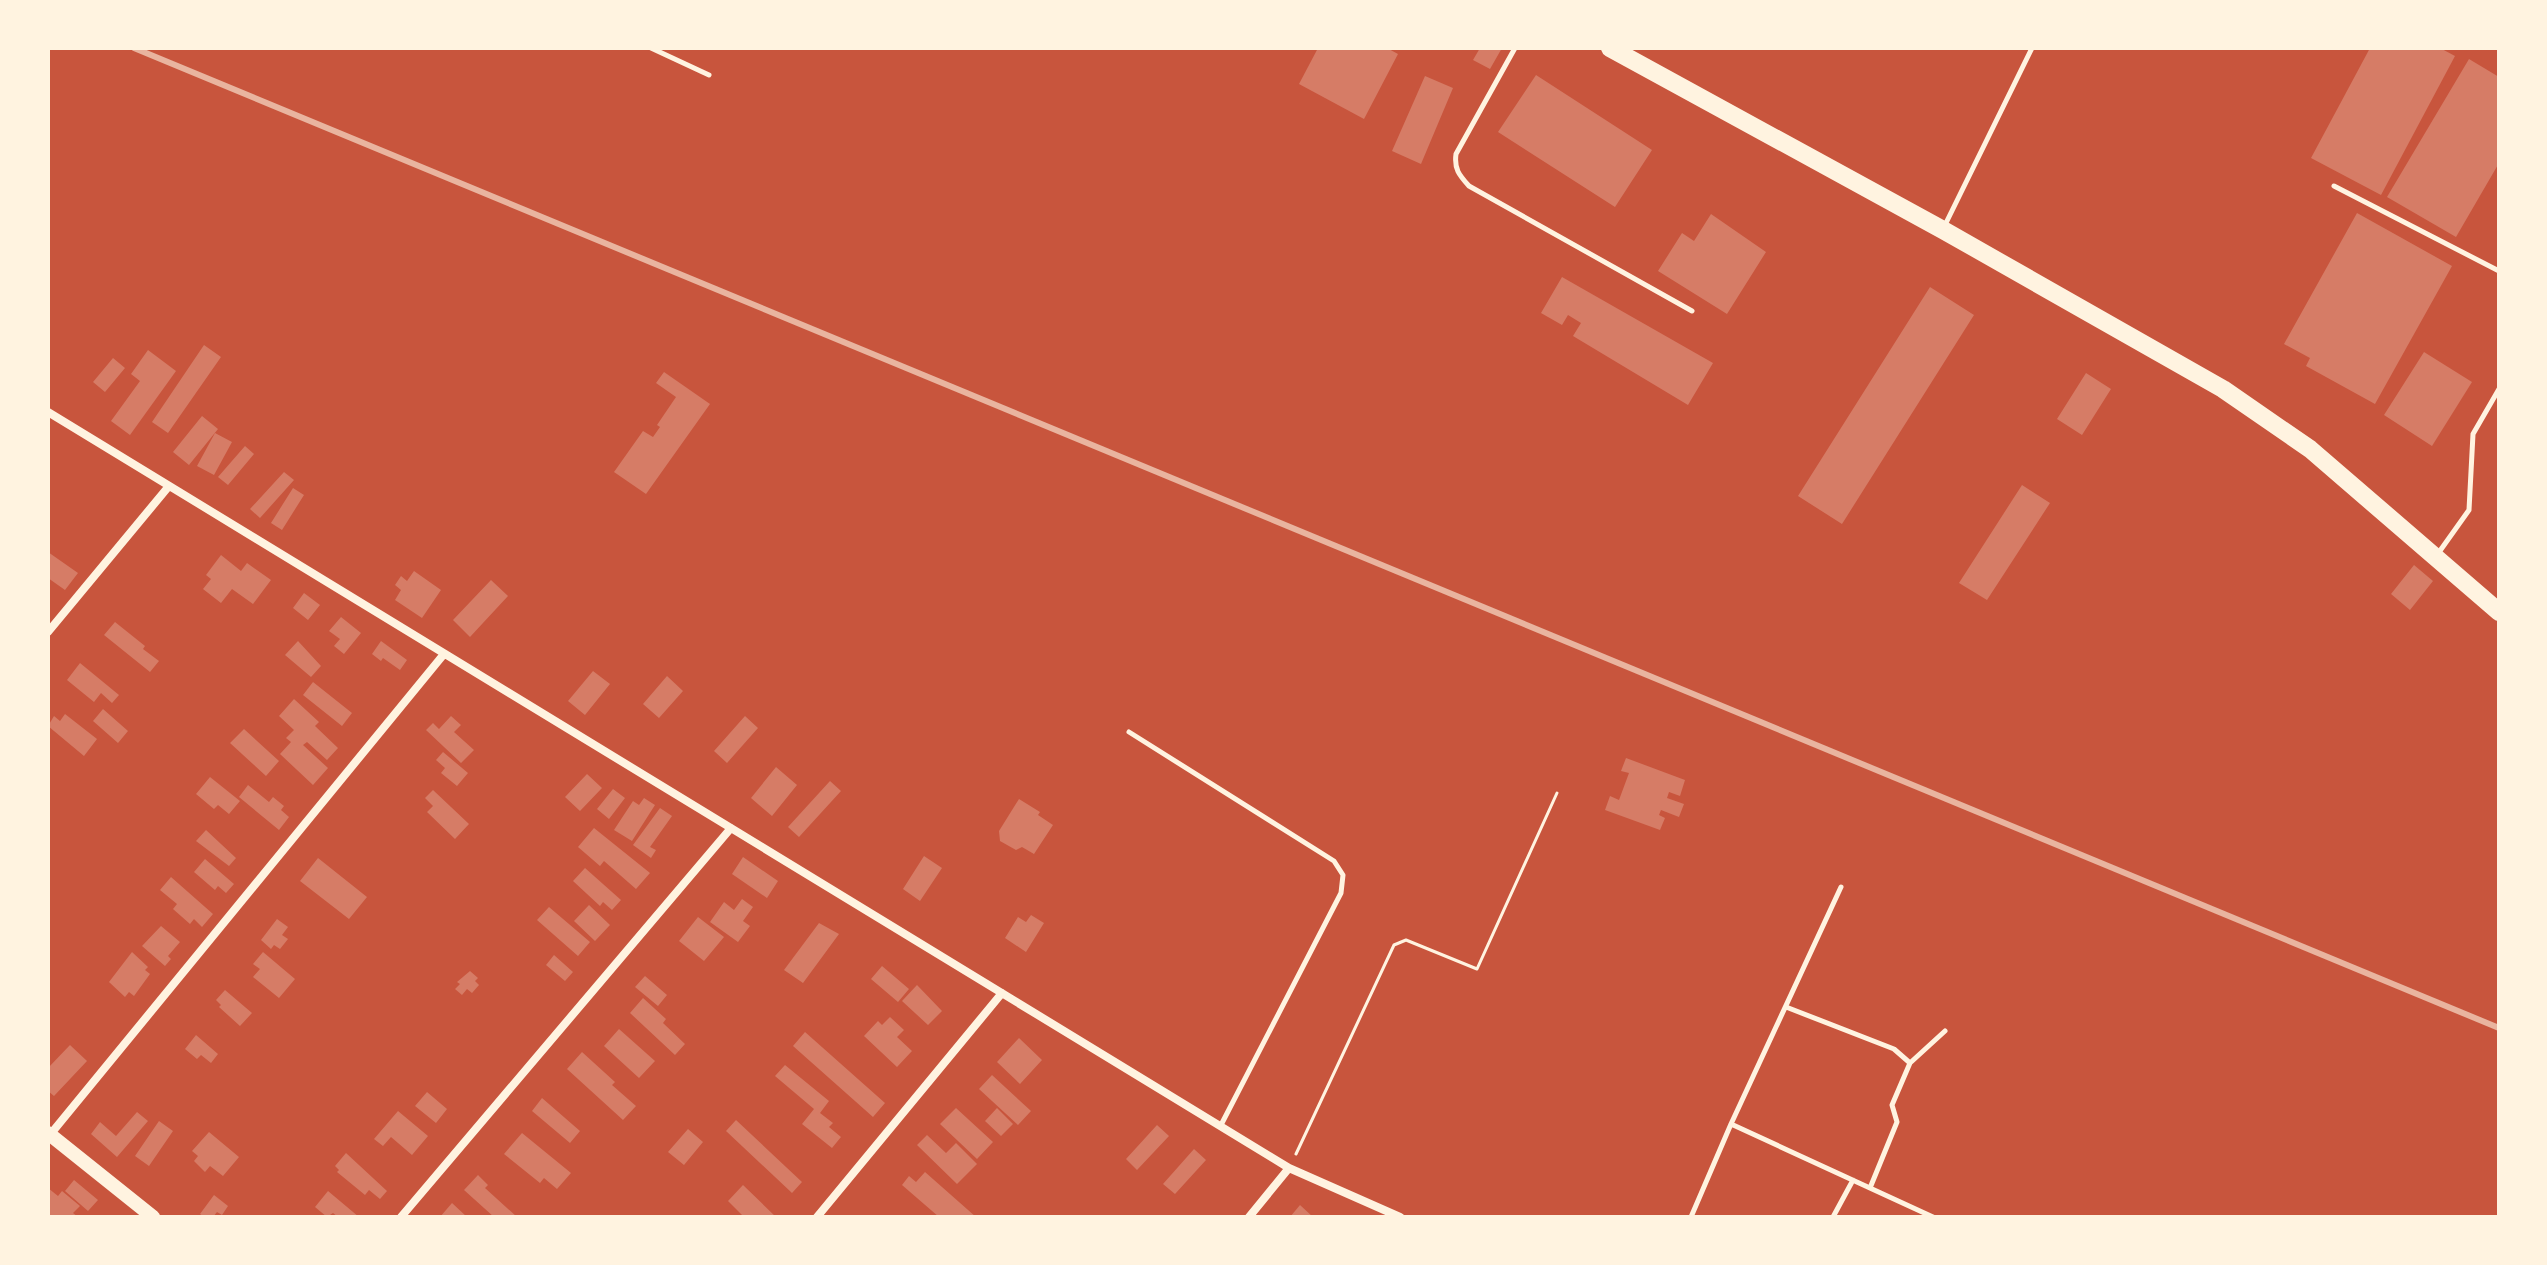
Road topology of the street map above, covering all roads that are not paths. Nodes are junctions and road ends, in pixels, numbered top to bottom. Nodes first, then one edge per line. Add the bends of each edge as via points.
1 (651, 48) edge
2 (1515, 48) edge
3 (1610, 48) edge
4 (2032, 48) edge
5 (709, 75) dead end
6 (2334, 186) dead end
7 (1943, 230) junction
8 (2499, 271) edge
9 (1692, 311) dead end
10 (2499, 389) edge
11 (48, 412) edge
12 (169, 486) junction
13 (2437, 556) junction
14 (2499, 612) edge
15 (48, 632) edge
16 (444, 654) junction
17 (1129, 732) dead end
18 (731, 828) junction
19 (1841, 887) dead end
20 (1002, 993) junction
21 (1786, 1007) junction
22 (1945, 1031) dead end
23 (1910, 1063) junction
24 (1731, 1124) junction
25 (1220, 1126) junction
26 (49, 1135) edge
27 (1289, 1168) junction
28 (1853, 1180) junction
29 (1870, 1188) junction
30 (153, 1217) edge
31 (401, 1217) edge
32 (817, 1217) edge
33 (1249, 1217) edge
34 (1400, 1217) edge
35 (1691, 1217) edge
36 (1833, 1217) edge
37 (1933, 1217) edge

1 - 5 lane
2 - 9 lane via 1456,154 1459,175 1469,186
3 - 7 main road
4 - 7 lane
6 - 8 lane
7 - 13 main road via 2223,389 2310,449
10 - 13 lane via 2473,434 2469,510
11 - 12 street
12 - 15 street
12 - 16 street
13 - 14 main road
16 - 18 street
16 - 26 street
17 - 25 lane via 1334,861 1343,875 1341,893
18 - 20 street
18 - 31 street
19 - 21 lane
20 - 25 street
20 - 32 street
21 - 23 lane via 1894,1049
21 - 24 lane
22 - 23 lane
23 - 29 lane via 1892,1105 1897,1122
24 - 28 lane
24 - 35 lane
25 - 27 street
26 - 30 street
27 - 33 street
27 - 34 street
28 - 29 lane
28 - 36 lane
29 - 37 lane

